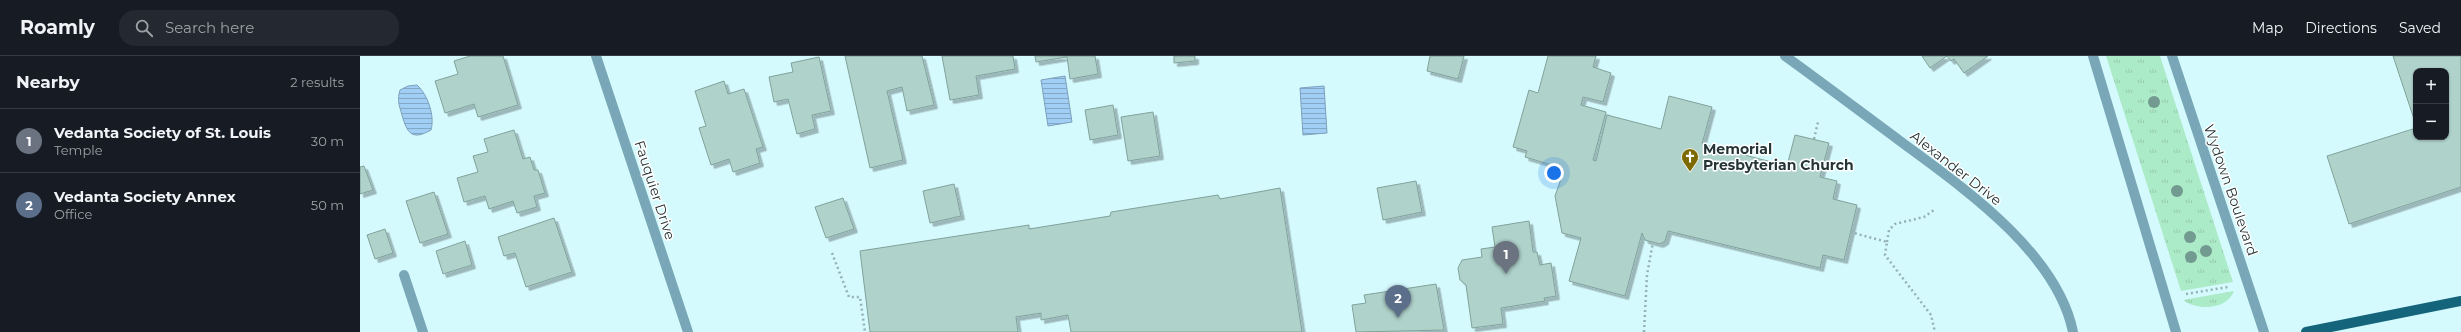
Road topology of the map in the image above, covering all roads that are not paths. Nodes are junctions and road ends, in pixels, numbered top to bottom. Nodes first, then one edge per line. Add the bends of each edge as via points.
1 (596, 56) edge
2 (1786, 56) edge
3 (2093, 56) edge
4 (2172, 56) edge
5 (404, 275) dead end
6 (2461, 301) edge
7 (423, 332) edge
8 (688, 332) edge
9 (2073, 332) edge
10 (2176, 332) edge
11 (2264, 332) edge
12 (2306, 332) edge

1 - 8 street, Fauquier Drive
2 - 9 street, Alexander Drive via 1985,205 2015,236 2058,289
3 - 10 street
4 - 11 street, Wydown Boulevard
5 - 7 street
6 - 12 main road

